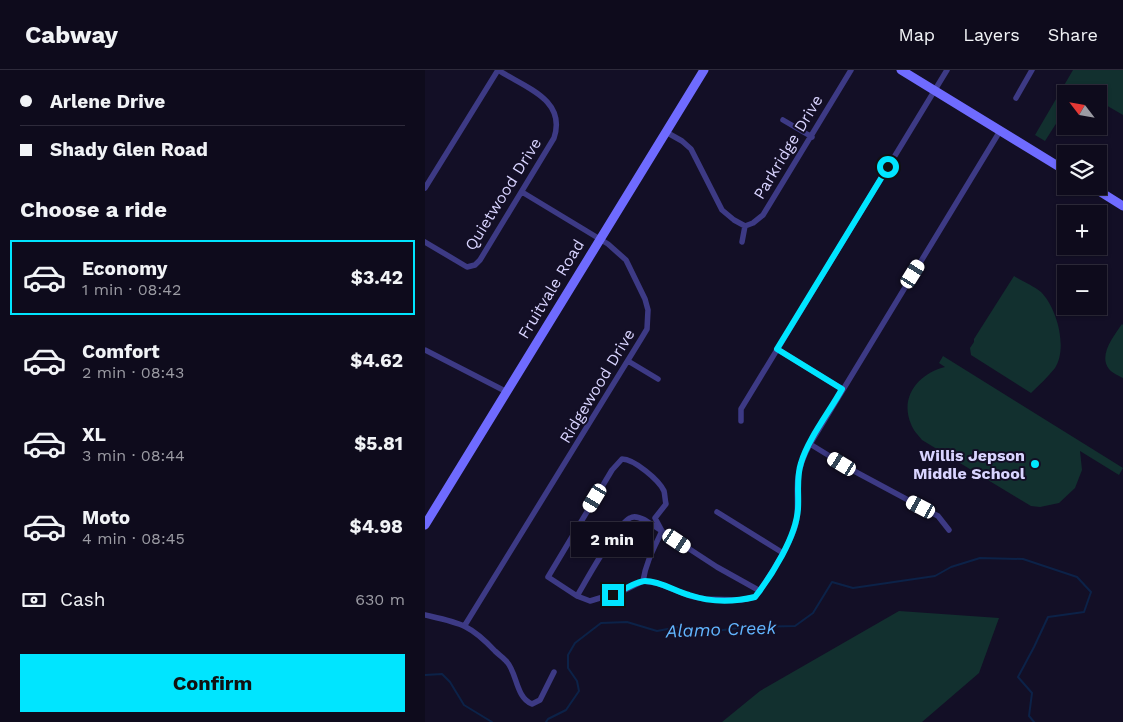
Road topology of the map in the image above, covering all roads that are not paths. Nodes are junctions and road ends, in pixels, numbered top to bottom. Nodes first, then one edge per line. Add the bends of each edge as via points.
1 (498, 70) edge
2 (704, 70) edge
3 (851, 70) edge
4 (901, 70) edge
5 (947, 70) edge
6 (1032, 70) edge
7 (935, 91) junction
8 (1016, 98) dead end
9 (783, 120) dead end
10 (1000, 131) junction
11 (666, 132) junction
12 (812, 137) junction
13 (1057, 166) edge
14 (425, 188) edge
15 (522, 192) junction
16 (1105, 195) edge
17 (1123, 206) edge
18 (745, 226) junction
19 (599, 239) junction
20 (425, 242) edge
21 (742, 242) dead end
22 (777, 349) junction
23 (425, 350) edge
24 (628, 361) junction
25 (658, 379) dead end
26 (842, 389) junction
27 (507, 392) junction
28 (741, 421) dead end
29 (810, 444) junction
30 (717, 512) dead end
31 (425, 525) edge
32 (949, 530) dead end
33 (662, 531) junction
34 (783, 553) junction
35 (643, 581) junction
36 (760, 591) junction
37 (577, 596) junction
38 (425, 615) edge
39 (465, 625) junction
40 (554, 672) dead end

1 - 14 street, Quietwood Drive
1 - 15 street, Quietwood Drive via 546,99 557,116 554,138
2 - 11 street, Fruitvale Road
3 - 12 street, Parkridge Drive
4 - 7 street
5 - 7 street
6 - 8 street
7 - 10 street
7 - 22 street
9 - 12 street
10 - 13 street
10 - 26 street
11 - 18 street via 691,150 722,210
11 - 19 street, Fruitvale Road
12 - 18 street, Parkridge Drive via 763,215
15 - 19 street, Ridgewood Drive
15 - 20 street, Quietwood Drive via 475,265 467,267
16 - 17 street
18 - 21 street
19 - 24 street, Ridgewood Drive via 616,249 626,260 648,310 647,329
19 - 27 street, Fruitvale Road
22 - 26 street
22 - 28 street via 741,408
23 - 27 street
24 - 25 street
24 - 39 street, Ridgewood Drive
26 - 29 street
27 - 31 street, Fruitvale Road
29 - 32 street via 854,472 938,516
29 - 34 street via 798,478 796,525
30 - 34 street
33 - 35 street via 649,557
33 - 36 street
33 - 37 street via 635,516 629,518
33 - 37 street via 655,518 666,504 664,490 637,464 628,459 617,462 548,577
34 - 36 street
35 - 36 street via 705,599 741,600 755,597
35 - 37 street via 590,601
38 - 39 street
39 - 40 street via 508,662 527,702 532,704 539,700

